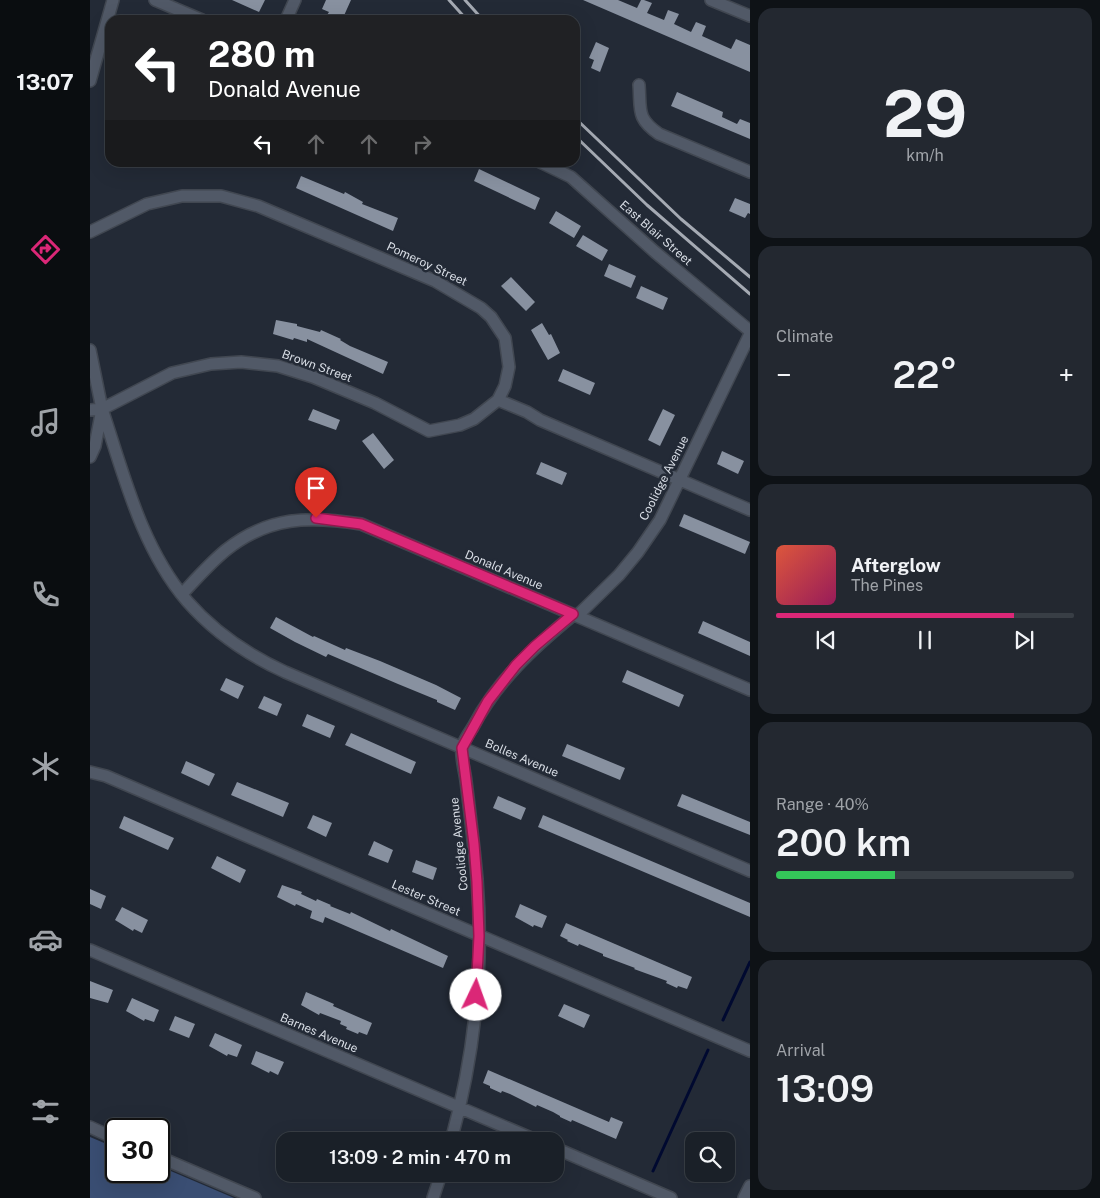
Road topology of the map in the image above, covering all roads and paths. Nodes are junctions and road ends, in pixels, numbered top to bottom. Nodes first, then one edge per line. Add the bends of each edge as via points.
1 (113, 0) edge
2 (155, 0) edge
3 (295, 0) edge
4 (711, 0) edge
5 (109, 15) edge
6 (190, 15) edge
7 (288, 15) edge
8 (750, 16) edge
9 (105, 28) edge
10 (90, 81) edge
11 (639, 85) dead end
12 (550, 167) edge
13 (750, 172) edge
14 (90, 232) edge
15 (750, 332) edge
16 (90, 350) edge
17 (498, 400) junction
18 (102, 409) junction
19 (90, 410) edge
20 (90, 457) edge
21 (680, 480) junction
22 (750, 510) edge
23 (185, 597) junction
24 (575, 615) junction
25 (750, 690) edge
26 (462, 748) junction
27 (90, 772) edge
28 (750, 871) edge
29 (479, 936) junction
30 (90, 950) edge
31 (750, 1051) edge
32 (460, 1108) junction
33 (90, 1128) edge
34 (453, 1132) edge
35 (517, 1132) edge
36 (105, 1134) edge
37 (564, 1152) edge
38 (170, 1162) edge
39 (438, 1182) edge
40 (750, 1186) edge
41 (255, 1198) edge
42 (433, 1198) edge
43 (671, 1198) edge
44 (744, 1198) edge

1 - 5 street
2 - 6 street
3 - 7 street
4 - 8 street
9 - 10 street
11 - 13 street via 641,117 645,124 659,134
12 - 15 street, East Blair Street via 571,177
14 - 17 street, Pomeroy Street via 147,204 182,196 220,196 258,206 435,281 481,308 505,338 508,367 505,386
15 - 21 street, Coolidge Avenue
16 - 18 street, Bolles Avenue
17 - 18 street, Brown Street via 474,419 429,431 375,403 312,377 278,366 240,362 211,364 172,373
17 - 21 street
18 - 19 street, Brown Street
18 - 20 street
18 - 23 street, Bolles Avenue via 145,532 166,572
21 - 22 street
21 - 24 street, Coolidge Avenue via 660,520 638,552 619,575
23 - 24 street, Donald Avenue via 216,559 263,527 294,520 331,519 361,524
23 - 26 street, Bolles Avenue via 219,632 264,662
24 - 25 street, Donald Avenue
24 - 26 street, Coolidge Avenue via 516,665 488,701
26 - 28 street, Bolles Avenue
26 - 29 street, Coolidge Avenue via 474,844
27 - 29 street, Lester Street via 106,776
29 - 31 street, Lester Street
29 - 32 street, Coolidge Avenue via 473,1023
30 - 32 street, Barnes Avenue
32 - 34 street, Coolidge Avenue
32 - 35 street, Barnes Avenue
33 - 36 street
37 - 43 street
38 - 41 street
39 - 42 street
40 - 44 street

